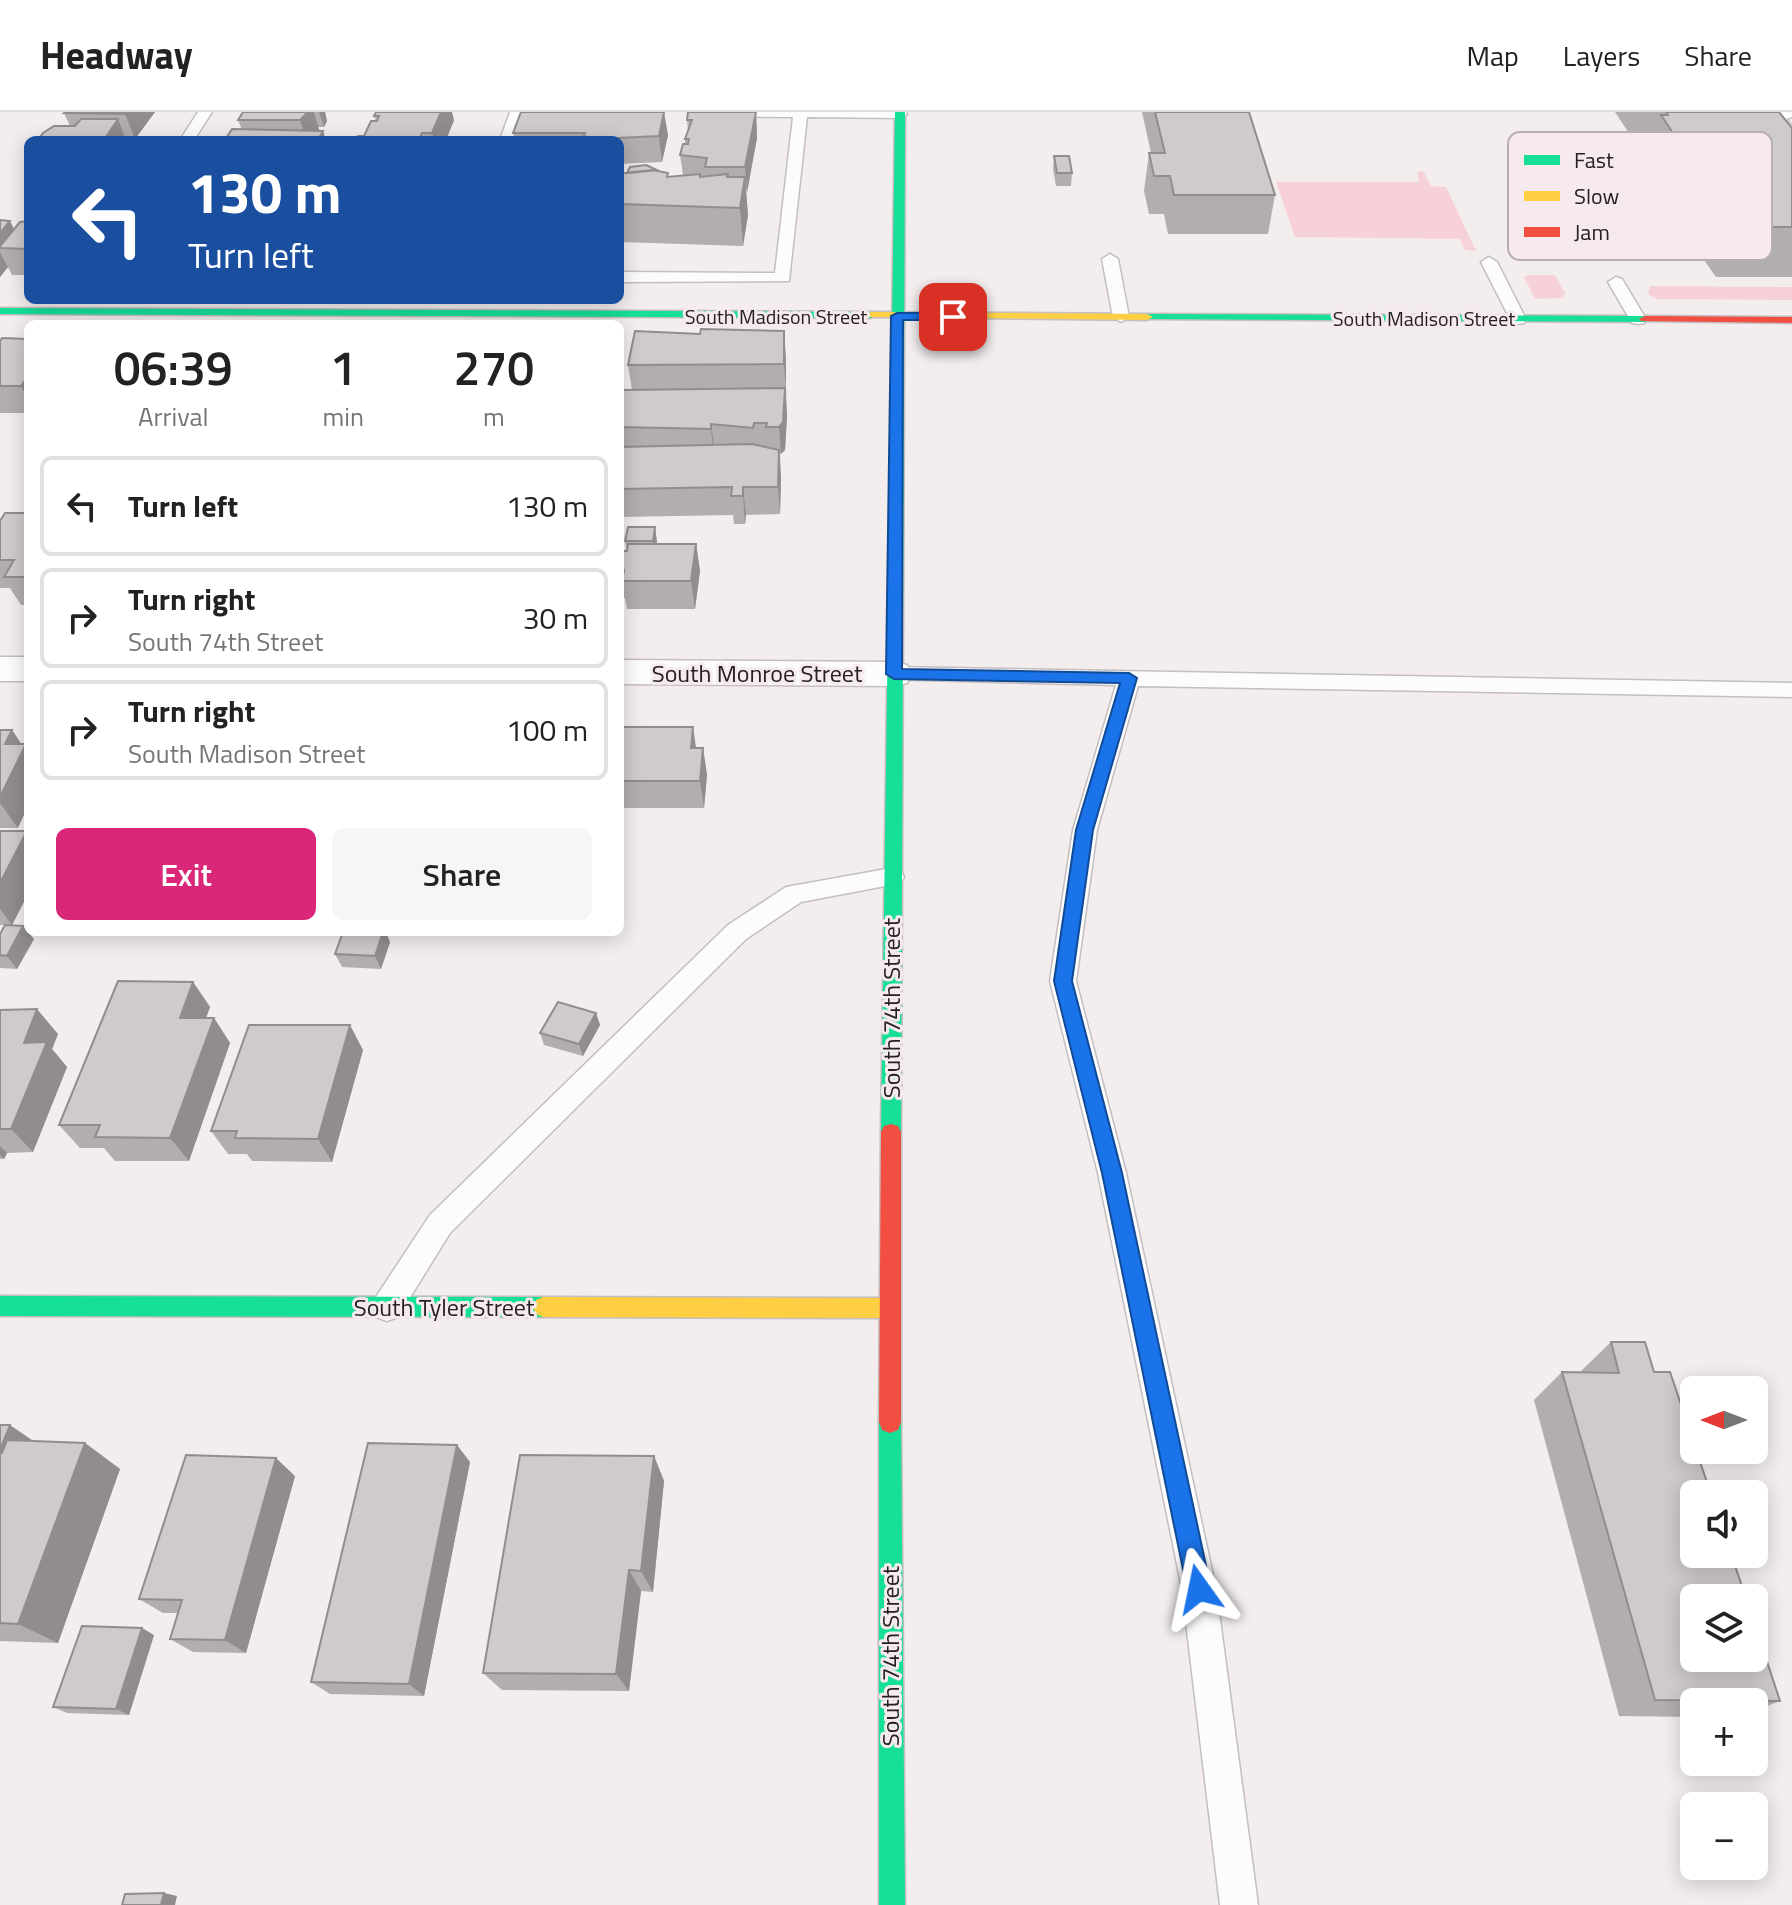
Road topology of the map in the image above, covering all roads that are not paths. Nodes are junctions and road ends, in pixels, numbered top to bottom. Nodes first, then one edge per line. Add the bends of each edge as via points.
1 (205, 112) edge
2 (517, 112) edge
3 (699, 112) edge
4 (1792, 112) edge
5 (800, 113) edge
6 (900, 113) edge
7 (1792, 135) edge
8 (190, 136) edge
9 (508, 136) edge
10 (1110, 259) dead end
11 (1489, 262) dead end
12 (624, 277) edge
13 (1616, 282) dead end
14 (493, 307) edge
15 (0, 311) edge
16 (897, 316) junction
17 (1121, 317) junction
18 (615, 319) edge
19 (1518, 319) junction
20 (1638, 319) junction
21 (1792, 320) edge
22 (0, 669) edge
23 (24, 669) edge
24 (624, 672) edge
25 (894, 674) junction
26 (1129, 678) junction
27 (1792, 690) edge
28 (892, 877) junction
29 (0, 1306) edge
30 (387, 1307) junction
31 (889, 1308) junction
32 (892, 1905) edge
33 (1239, 1905) edge

1 - 8 lane
2 - 9 lane
3 - 5 lane
4 - 7 lane via 1777,117
5 - 6 lane
5 - 12 lane via 783,278
6 - 16 street, South 74th Street
10 - 17 lane
11 - 19 lane
13 - 20 lane
14 - 15 street, South Madison Street
14 - 18 street, South Madison Street
16 - 17 street, South Madison Street
16 - 18 street, South Madison Street
16 - 25 street, South 74th Street
17 - 19 street, South Madison Street
19 - 20 street, South Madison Street
20 - 21 street, South Madison Street
22 - 23 street
24 - 25 street, South Monroe Street
25 - 26 lane
25 - 28 street, South 74th Street
26 - 27 lane
26 - 33 lane via 1085,830 1063,981 1112,1173 1199,1589
28 - 30 lane via 795,894 737,932 440,1224
28 - 31 street, South 74th Street
29 - 30 street, South Tyler Street
30 - 31 street, South Tyler Street
31 - 32 street, South 74th Street

